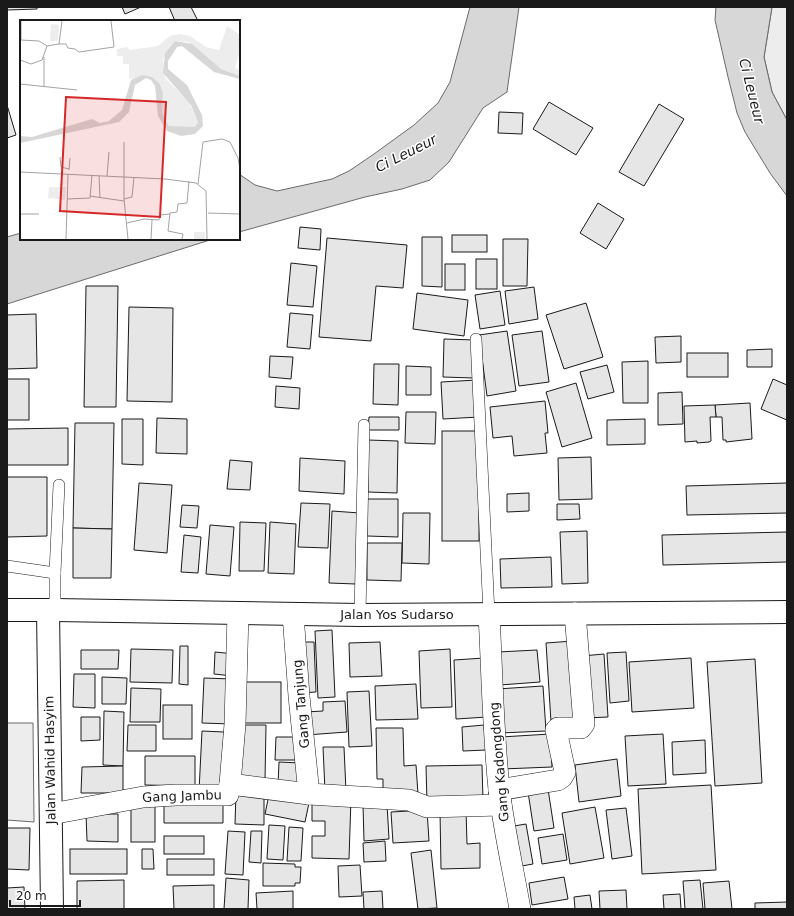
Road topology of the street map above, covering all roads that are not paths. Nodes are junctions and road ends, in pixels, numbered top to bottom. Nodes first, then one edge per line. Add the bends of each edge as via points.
1 (476, 339) dead end
2 (364, 425) dead end
3 (59, 484) dead end
4 (7, 566) edge
5 (55, 573) junction
6 (7, 610) edge
7 (51, 610) junction
8 (787, 612) edge
9 (238, 613) junction
10 (575, 613) junction
11 (293, 614) junction
12 (489, 614) junction
13 (360, 615) junction
14 (230, 784) junction
15 (310, 794) junction
16 (500, 797) junction
17 (51, 814) junction
18 (52, 909) edge
19 (520, 909) edge

1 - 12 lane
2 - 13 lane
3 - 5 lane
4 - 5 lane
5 - 7 lane
6 - 7 main road, Jalan Yos Sudarso
7 - 9 main road, Jalan Yos Sudarso
7 - 17 main road, Jalan Wahid Hasyim
8 - 10 main road, Jalan Yos Sudarso
9 - 11 main road, Jalan Yos Sudarso
9 - 14 street, Gang Jambu via 235,724
10 - 12 main road, Jalan Yos Sudarso
10 - 16 street via 584,724 581,728 556,730 565,772 558,780
11 - 13 main road, Jalan Yos Sudarso
11 - 15 street, Gang Tanjung
12 - 13 main road, Jalan Yos Sudarso
12 - 16 street, Gang Kadongdong
14 - 15 street
14 - 17 street, Gang Jambu via 228,795 143,797
15 - 16 street via 409,800 428,806
16 - 19 street, Gang Kadongdong
17 - 18 main road, Jalan Wahid Hasyim

